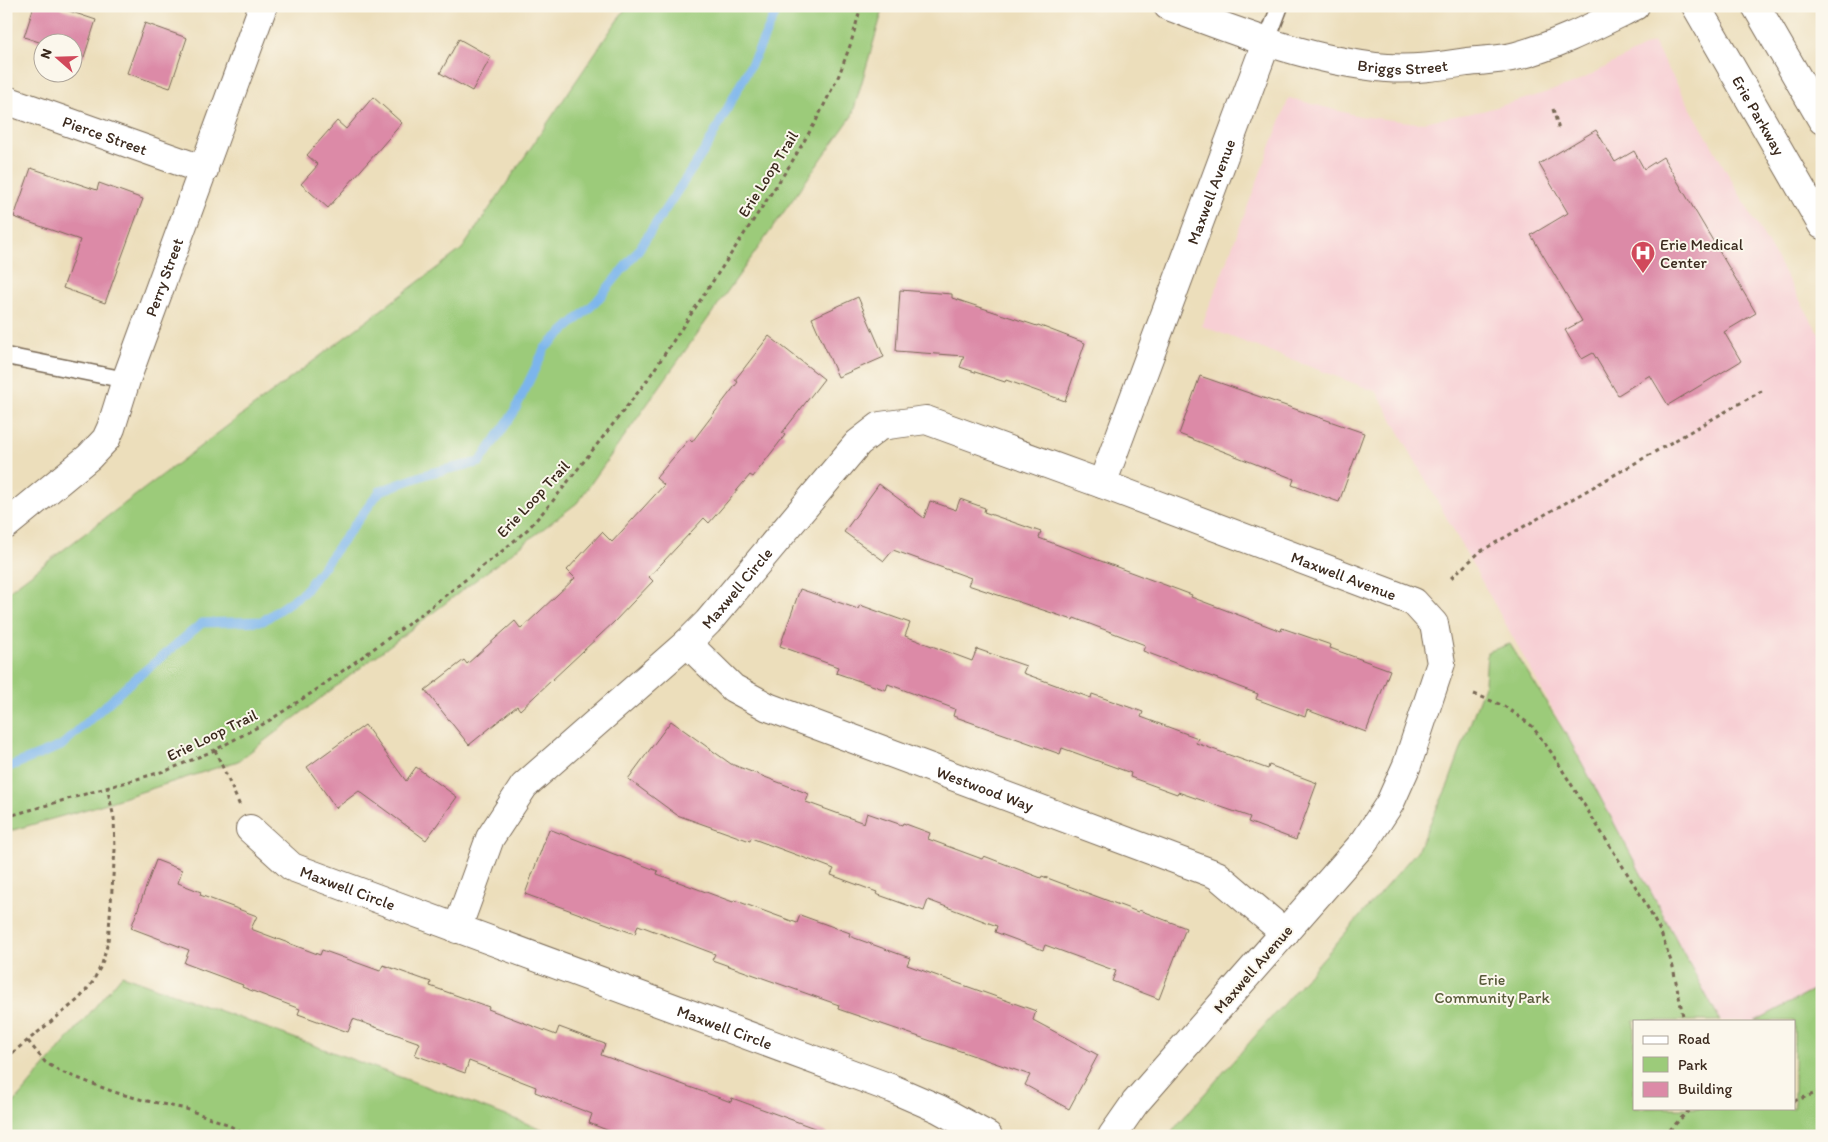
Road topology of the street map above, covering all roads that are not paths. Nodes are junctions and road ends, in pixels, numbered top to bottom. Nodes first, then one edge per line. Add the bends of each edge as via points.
1 (263, 6) edge
2 (1168, 6) edge
3 (1280, 6) edge
4 (1635, 6) edge
5 (1696, 6) edge
6 (1756, 6) edge
7 (1266, 43) junction
8 (6, 100) edge
9 (1822, 120) edge
10 (204, 170) junction
11 (1822, 225) edge
12 (6, 356) edge
13 (126, 380) junction
14 (1102, 484) junction
15 (13, 520) edge
16 (687, 643) junction
17 (250, 829) dead end
18 (457, 929) junction
19 (1285, 933) junction
20 (988, 1136) edge
21 (1112, 1136) edge

1 - 10 street, Perry Street
2 - 7 street, Briggs Street
3 - 7 lane
4 - 7 street, Briggs Street via 1573,36 1515,56 1428,67 1389,68 1349,63
5 - 11 street, Erie Parkway
6 - 9 street
7 - 14 street, Maxwell Avenue
8 - 10 street, Pierce Street
10 - 13 street, Perry Street
12 - 13 lane
13 - 15 street, Perry Street via 106,439
14 - 16 street, Maxwell Circle via 926,420 880,426 858,443
14 - 19 street, Maxwell Avenue via 1414,602 1434,624 1441,663 1407,765 1390,804 1365,840
16 - 18 street, Maxwell Circle via 524,786 490,838
16 - 19 street, Westwood Way via 733,688 768,707 1217,875
17 - 18 street, Maxwell Circle via 292,867
18 - 20 street, Maxwell Circle via 893,1089
19 - 21 street, Maxwell Avenue via 1135,1103

